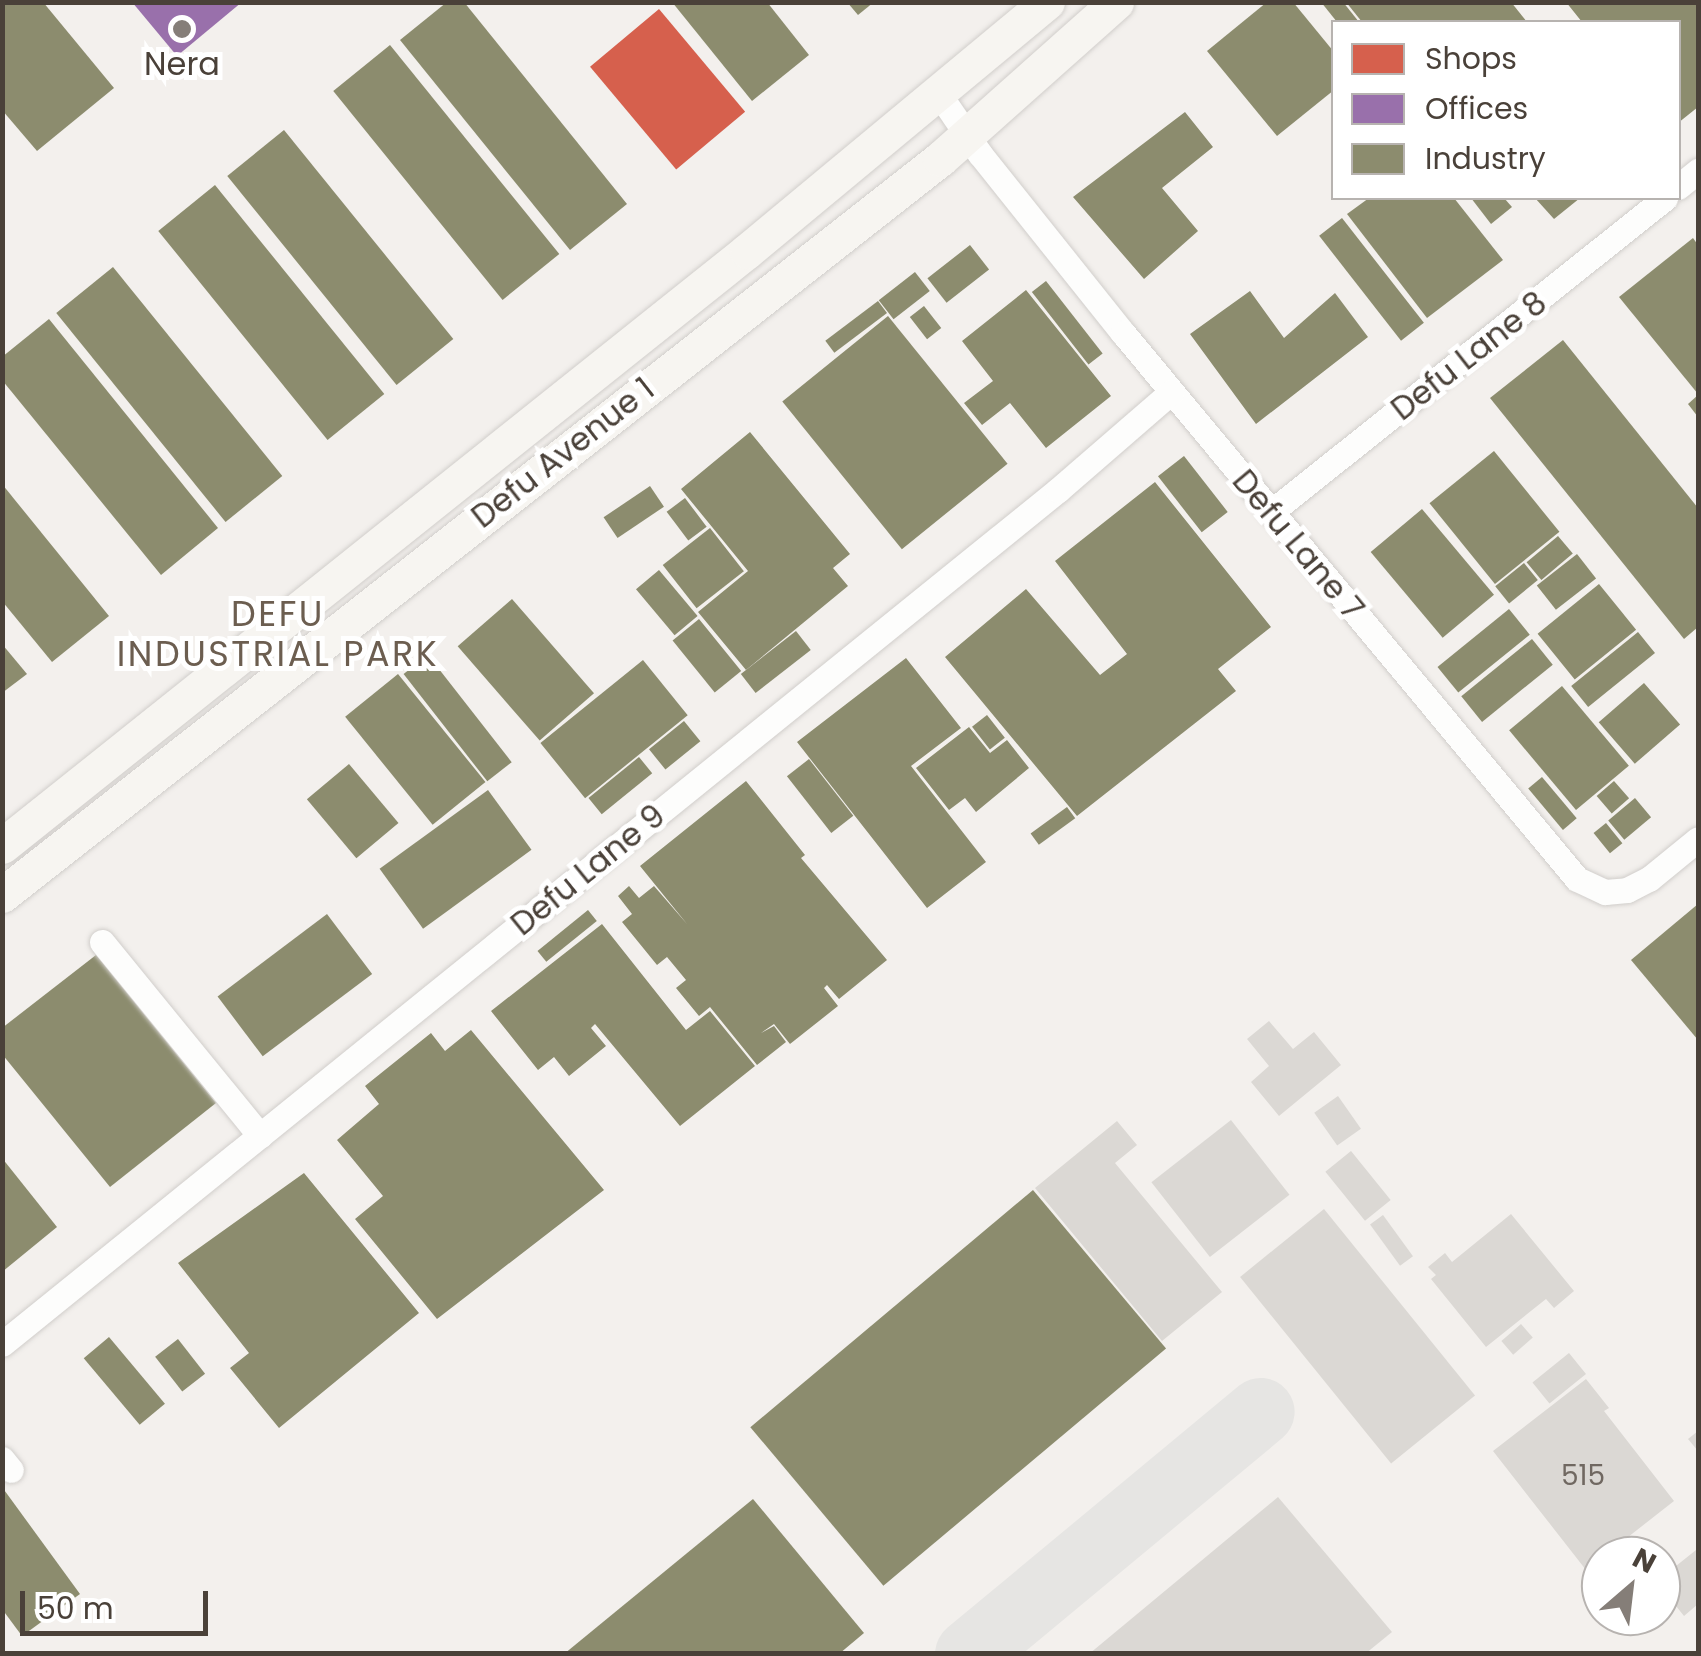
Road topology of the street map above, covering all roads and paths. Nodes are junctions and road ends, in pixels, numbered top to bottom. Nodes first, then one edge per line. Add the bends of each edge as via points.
1 (1047, 2) edge
2 (1116, 2) edge
3 (940, 94) junction
4 (967, 136) junction
5 (1662, 200) edge
6 (1171, 392) junction
7 (1271, 512) junction
8 (1698, 839) edge
9 (2, 846) edge
10 (2, 896) edge
11 (102, 942) dead end
12 (260, 1136) junction
13 (2, 1344) edge

1 - 3 main road, Defu Avenue 1
2 - 4 main road, Defu Avenue 1
3 - 4 street, Defu Lane 7
3 - 9 main road, Defu Avenue 1
4 - 6 street, Defu Lane 7
4 - 10 main road, Defu Avenue 1
5 - 7 street, Defu Lane 8
6 - 7 street, Defu Lane 7
6 - 12 street, Defu Lane 9
7 - 8 street, Defu Lane 7 via 1577,878 1605,892 1627,890
11 - 12 street
12 - 13 street, Defu Lane 9

